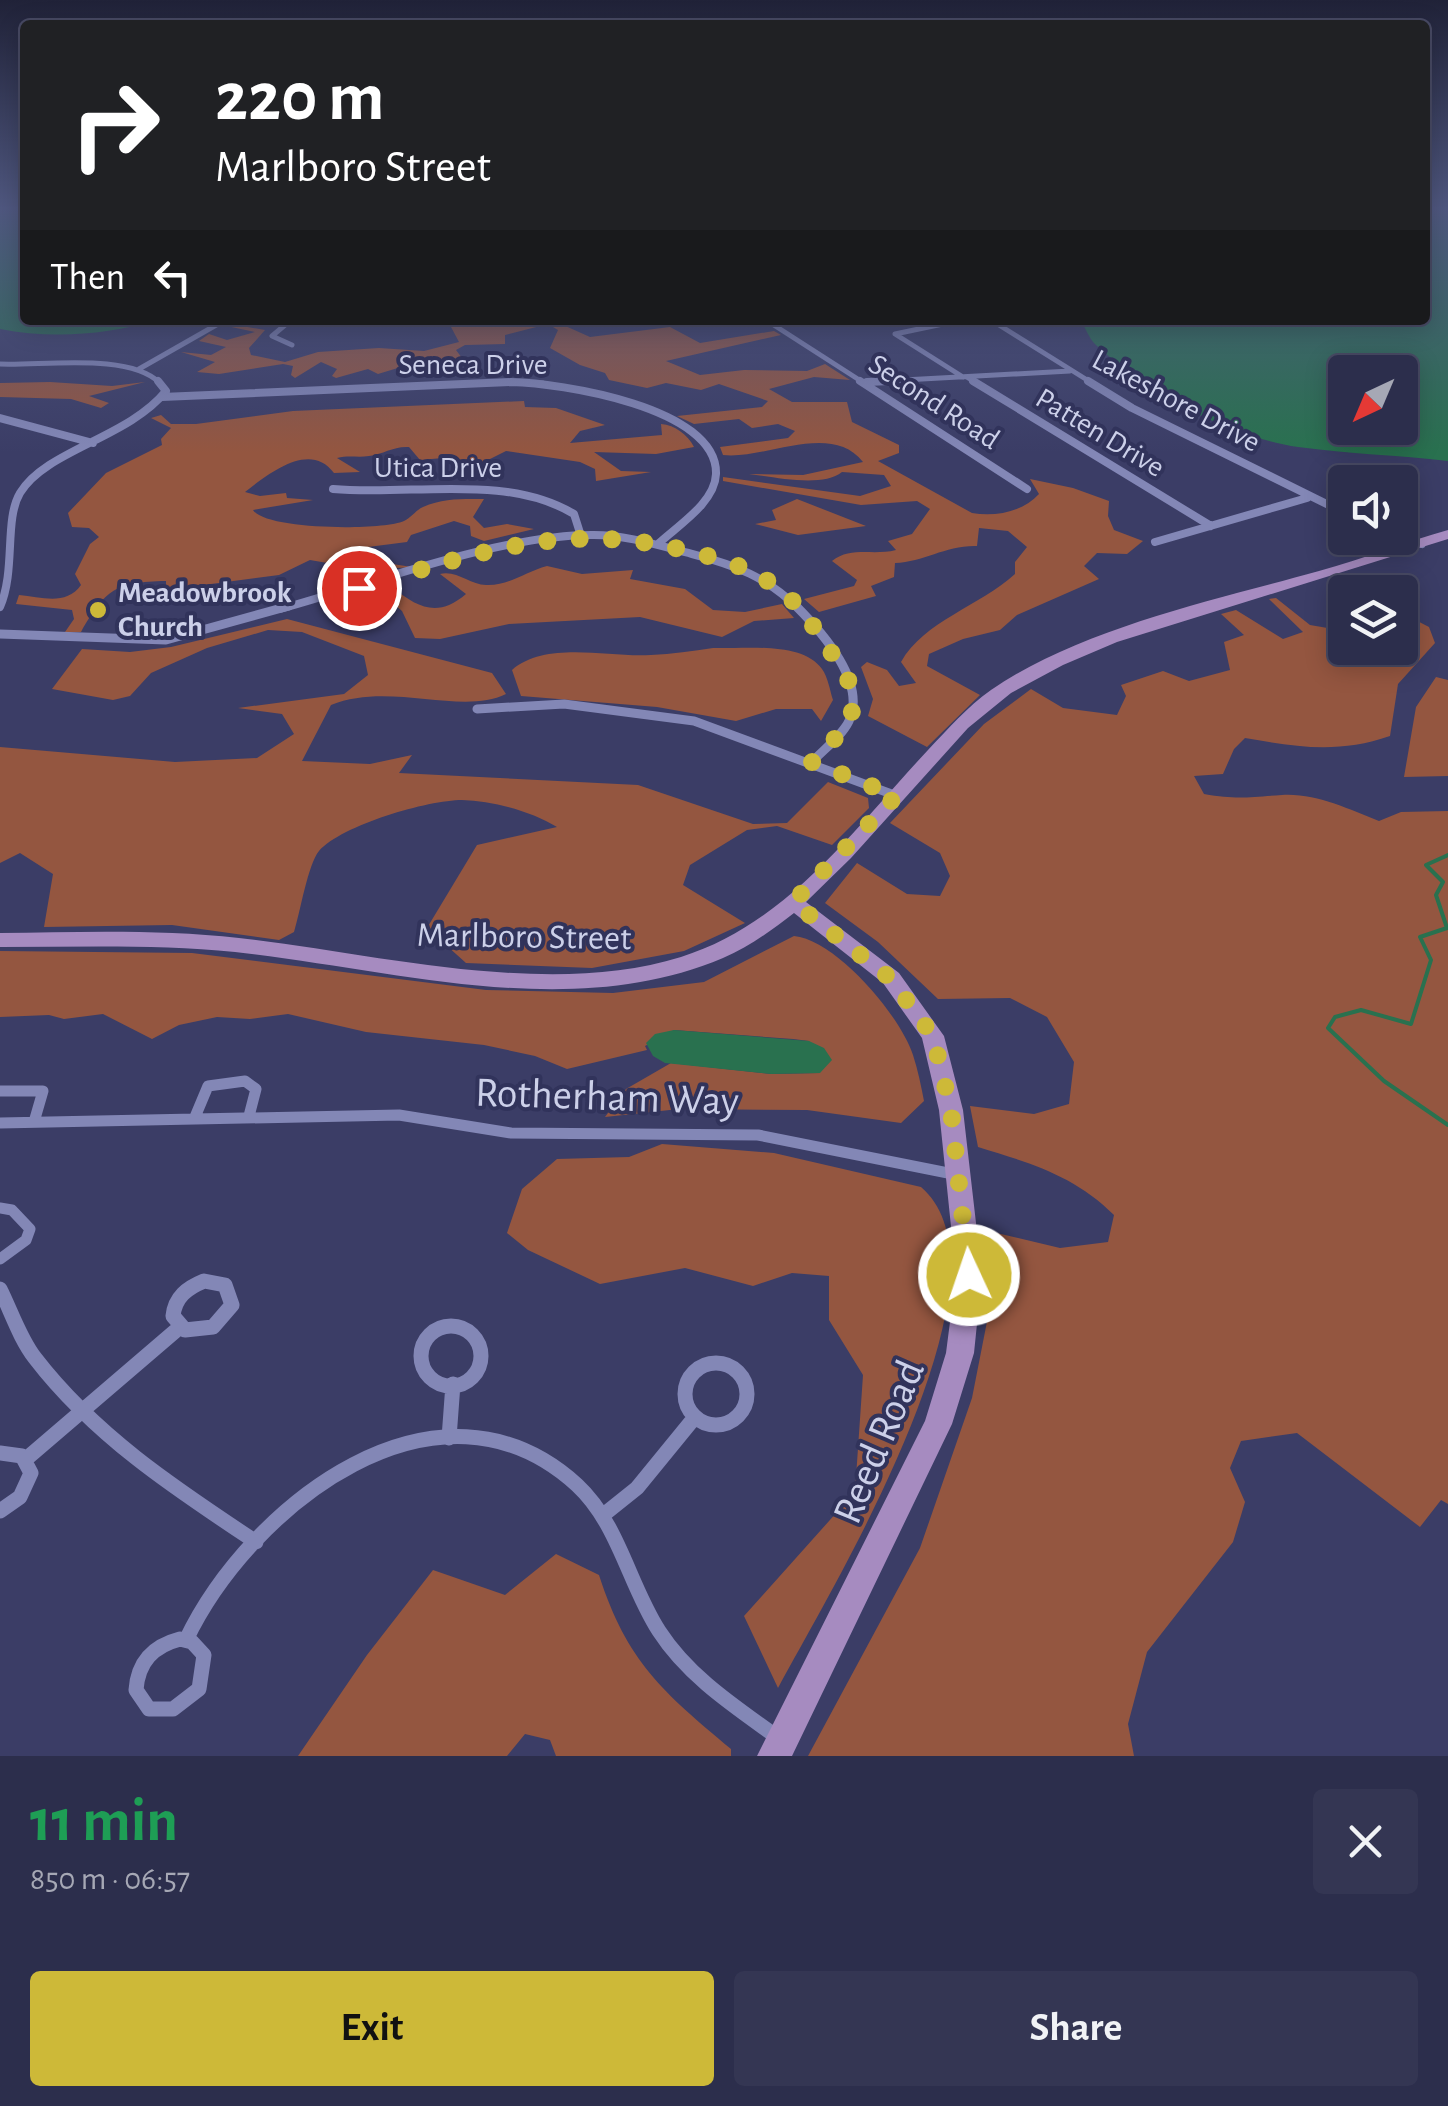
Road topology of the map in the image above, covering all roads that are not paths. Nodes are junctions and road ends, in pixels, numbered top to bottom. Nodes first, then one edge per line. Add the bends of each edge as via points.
1 (215, 325) edge
2 (285, 325) edge
3 (774, 325) edge
4 (938, 325) edge
5 (1000, 325) edge
6 (292, 345) dead end
7 (0, 364) edge
8 (138, 369) junction
9 (1071, 370) junction
10 (965, 377) junction
11 (864, 382) junction
12 (162, 397) junction
13 (0, 418) edge
14 (93, 443) junction
15 (332, 489) dead end
16 (1026, 489) dead end
17 (1308, 498) junction
18 (1328, 507) edge
19 (1210, 526) junction
20 (1448, 534) edge
21 (581, 536) junction
22 (1154, 542) dead end
23 (1418, 542) edge
24 (658, 544) junction
25 (1422, 544) junction
26 (13, 569) junction
27 (0, 570) edge
28 (0, 607) edge
29 (0, 634) edge
30 (477, 709) dead end
31 (812, 762) junction
32 (896, 796) junction
33 (793, 902) junction
34 (0, 940) edge
35 (0, 1090) edge
36 (249, 1116) junction
37 (195, 1117) junction
38 (34, 1122) junction
39 (0, 1124) edge
40 (960, 1176) junction
41 (0, 1208) edge
42 (0, 1259) edge
43 (0, 1289) edge
44 (180, 1327) junction
45 (453, 1384) junction
46 (84, 1411) junction
47 (695, 1417) junction
48 (449, 1438) junction
49 (0, 1454) edge
50 (26, 1459) junction
51 (0, 1511) edge
52 (602, 1516) junction
53 (256, 1542) junction
54 (186, 1640) junction
55 (778, 1748) edge

1 - 8 street
2 - 6 street via 272,336
3 - 11 street, Second Road
4 - 10 street, Patten Drive via 895,334
5 - 9 street, Lakeshore Drive
7 - 8 street
8 - 12 street via 161,380
9 - 10 street
9 - 17 street, Lakeshore Drive
10 - 11 street
10 - 19 street, Patten Drive
11 - 16 street, Second Road
12 - 14 street via 139,419
12 - 24 street, Seneca Drive via 517,382 590,392 680,422 702,436 714,455 716,475 706,497
13 - 14 street
14 - 26 street via 34,478 15,500 5,531
15 - 21 street, Utica Drive via 536,494 574,514
17 - 18 street, Lakeshore Drive
17 - 19 street
19 - 22 street
20 - 25 street, Marlboro Street
21 - 24 street
21 - 29 street via 512,545 166,640
23 - 25 street
24 - 31 street via 724,560 766,579 795,603 840,663 855,694 854,712
25 - 32 street, Marlboro Street via 1124,635 1004,690
26 - 27 street
26 - 28 street
30 - 31 street via 550,703 676,718
31 - 32 street
32 - 33 street, Marlboro Street
33 - 34 street, Marlboro Street via 718,952 605,977 425,971 184,940
33 - 40 street, Reed Road via 876,965 925,1021 943,1067
35 - 38 street via 43,1091
36 - 37 street, Rotherham Way
36 - 37 street via 256,1089 246,1081 206,1087
36 - 40 street, Rotherham Way via 399,1115 512,1134 746,1134
37 - 38 street, Rotherham Way
38 - 39 street, Rotherham Way
40 - 55 street, Reed Road via 968,1302 947,1400
41 - 42 street via 30,1229
43 - 46 street via 34,1357
44 - 44 street via 201,1331 218,1324 232,1305 228,1288 210,1281 188,1288 172,1311
44 - 46 street
45 - 45 street via 471,1376 482,1355 476,1335 454,1327 427,1340 419,1362 430,1380
45 - 48 street
46 - 50 street
46 - 53 street via 145,1469
47 - 47 street via 719,1424 741,1413 748,1391 736,1371 712,1364 691,1375 684,1396
47 - 52 street via 636,1488
48 - 52 street via 500,1444 536,1457 576,1484
48 - 53 street via 394,1446 341,1468 292,1502
49 - 50 street
50 - 51 street via 28,1485
52 - 55 street via 670,1647
53 - 54 street via 202,1608
54 - 54 street via 160,1646 140,1668 136,1690 149,1709 176,1709 199,1688 204,1654

